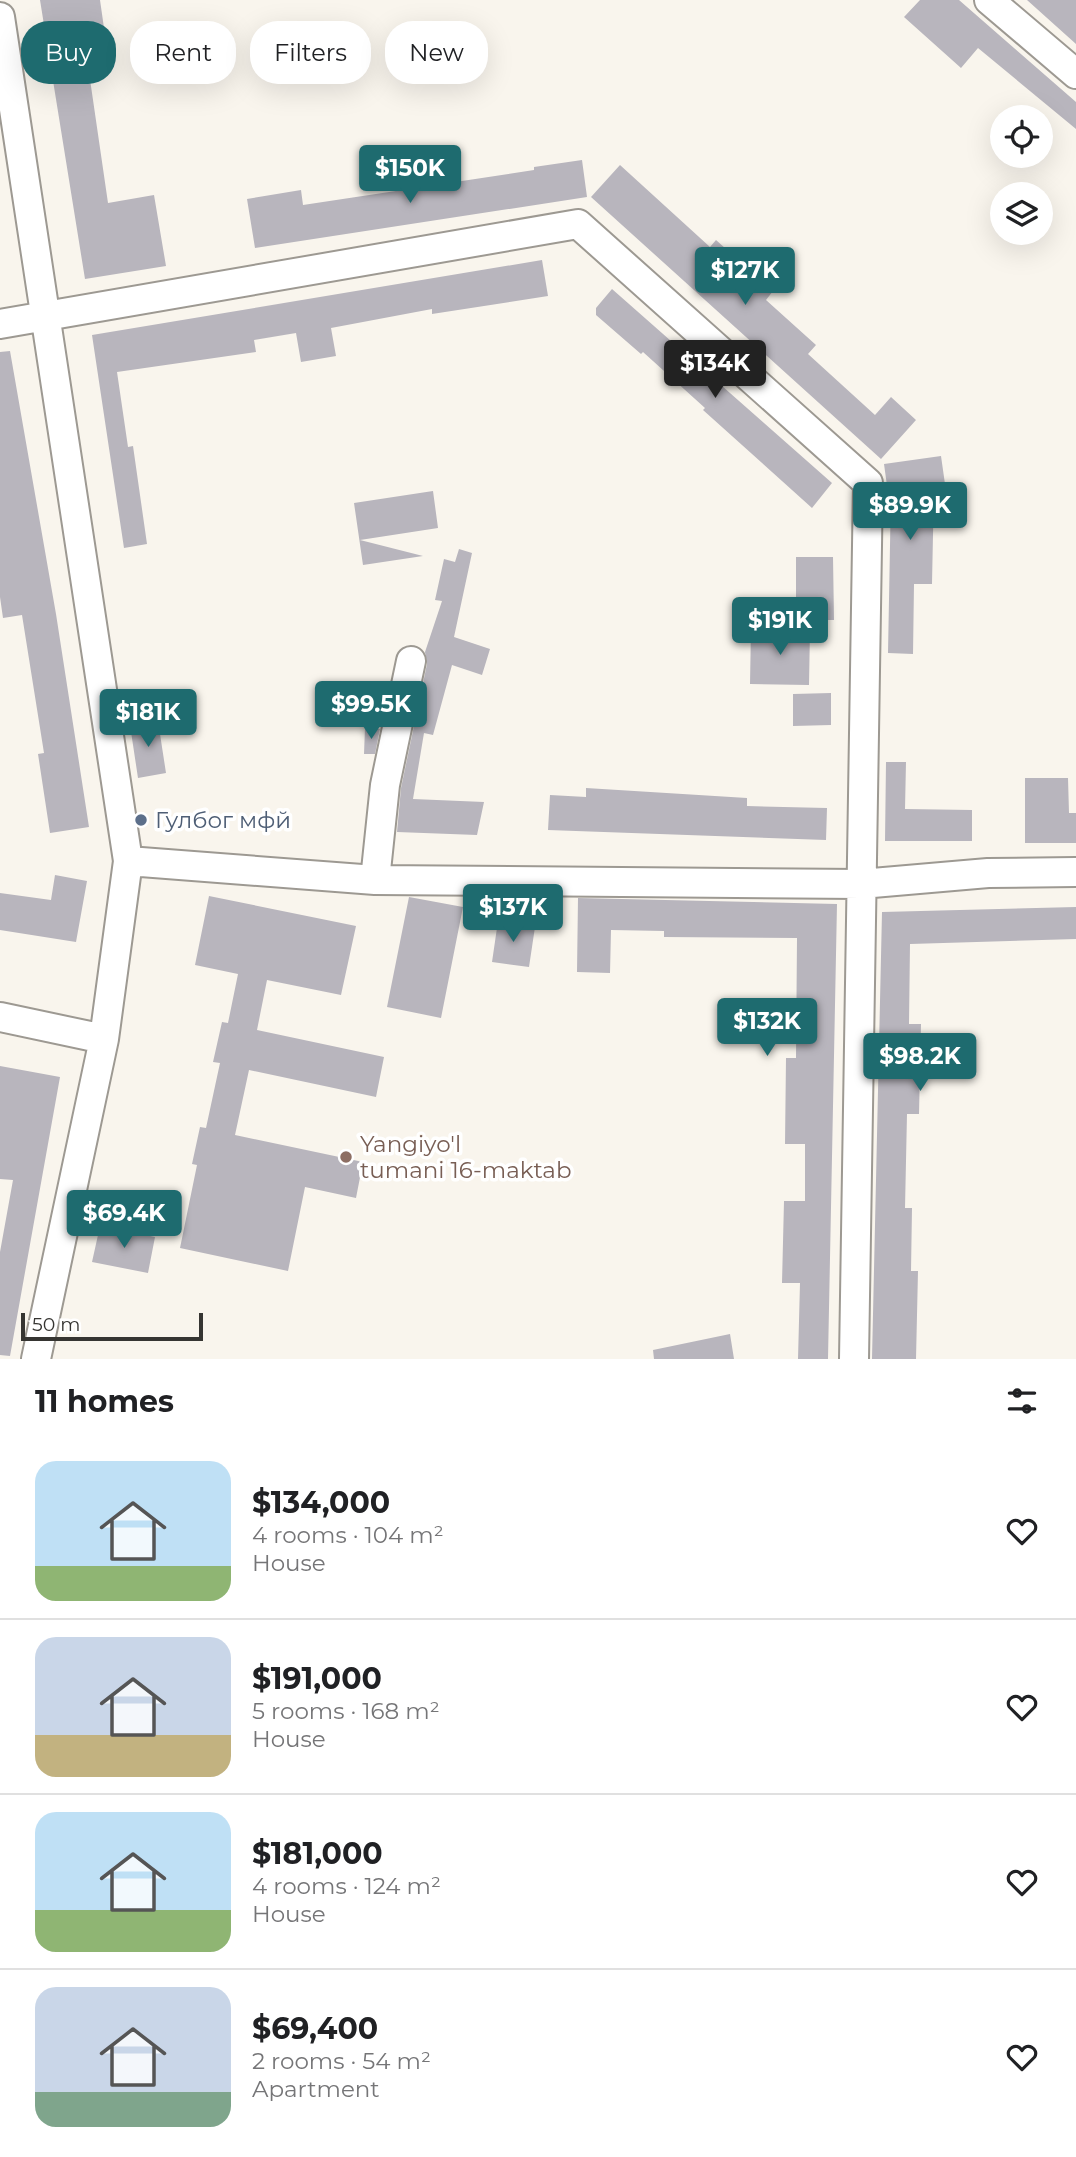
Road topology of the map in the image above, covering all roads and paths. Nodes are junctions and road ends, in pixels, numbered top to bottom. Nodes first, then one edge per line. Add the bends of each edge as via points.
1 (989, 0) edge
2 (0, 17) edge
3 (1076, 74) edge
4 (44, 317) junction
5 (0, 324) edge
6 (411, 661) dead end
7 (128, 861) junction
8 (1076, 872) edge
9 (375, 880) junction
10 (861, 884) junction
11 (0, 1017) edge
12 (104, 1039) junction
13 (36, 1359) edge
14 (854, 1359) edge

1 - 3 street
2 - 4 street
4 - 5 street
4 - 7 street
4 - 10 street via 578,224 868,483
6 - 9 street via 385,785
7 - 9 street
7 - 12 street
8 - 10 street via 988,873
9 - 10 street
10 - 14 street
11 - 12 street
12 - 13 street

